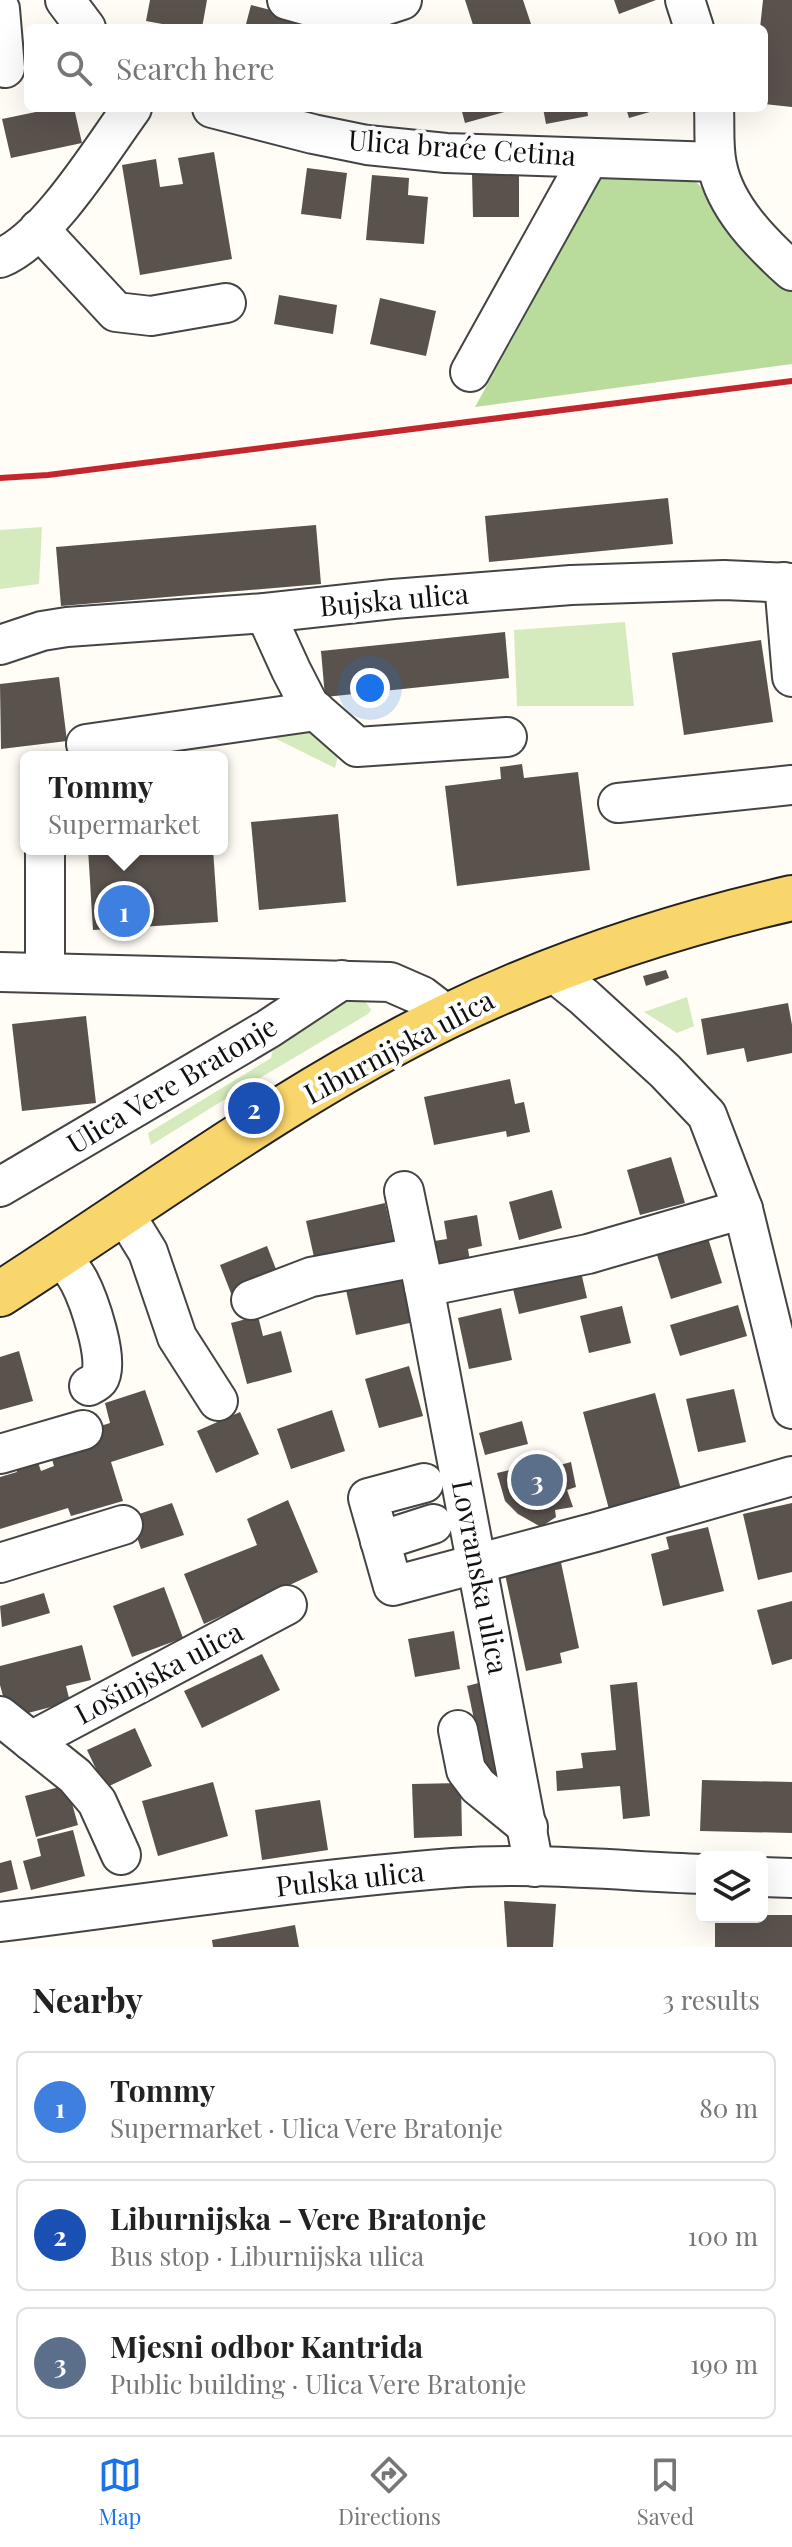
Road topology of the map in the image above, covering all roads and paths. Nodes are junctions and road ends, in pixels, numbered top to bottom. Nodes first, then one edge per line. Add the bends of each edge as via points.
1 (65, 0) edge
2 (287, 0) edge
3 (402, 0) edge
4 (685, 0) edge
5 (0, 9) edge
6 (83, 24) edge
7 (693, 24) edge
8 (11, 66) edge
9 (129, 112) edge
10 (228, 112) edge
11 (714, 112) edge
12 (589, 158) junction
13 (716, 162) junction
14 (39, 229) junction
15 (0, 258) edge
16 (792, 271) edge
17 (226, 303) dead end
18 (470, 372) dead end
19 (788, 583) edge
20 (265, 613) junction
21 (0, 645) edge
22 (792, 677) edge
23 (316, 711) junction
24 (507, 737) dead end
25 (86, 744) dead end
26 (792, 785) edge
27 (618, 803) dead end
28 (45, 855) edge
29 (792, 898) edge
30 (0, 972) edge
31 (553, 972) junction
32 (45, 973) junction
33 (342, 980) junction
34 (448, 1016) junction
35 (0, 1187) edge
36 (404, 1191) dead end
37 (743, 1209) junction
38 (124, 1213) junction
39 (61, 1255) junction
40 (420, 1272) junction
41 (0, 1294) edge
42 (251, 1300) dead end
43 (89, 1386) dead end
44 (218, 1401) dead end
45 (792, 1405) edge
46 (83, 1430) dead end
47 (0, 1454) edge
48 (792, 1476) edge
49 (424, 1483) dead end
50 (433, 1524) dead end
51 (123, 1525) dead end
52 (380, 1541) junction
53 (0, 1563) edge
54 (477, 1563) junction
55 (287, 1605) dead end
56 (0, 1716) edge
57 (458, 1730) dead end
58 (31, 1741) junction
59 (528, 1827) junction
60 (121, 1855) dead end
61 (534, 1867) junction
62 (696, 1874) edge
63 (768, 1877) edge
64 (792, 1878) edge
65 (0, 1922) edge

1 - 6 street
2 - 3 street via 359,14
4 - 7 street
5 - 8 street
9 - 14 street
10 - 12 street, Ulica braće Cetina via 367,145
11 - 13 street
12 - 13 street, Ulica braće Cetina
12 - 18 street
13 - 16 street via 723,188 737,210
14 - 15 street
14 - 17 street via 116,312 151,316
19 - 20 street, Bujska ulica via 571,585
19 - 22 street
20 - 21 street, Bujska ulica via 67,627
20 - 23 street
23 - 24 street via 357,747
23 - 25 street
26 - 27 street
28 - 32 street
29 - 31 main road, Liburnijska ulica via 647,937
30 - 32 street, Ulica Vere Bratonje
31 - 34 main road, Liburnijska ulica
31 - 37 street via 707,1115
32 - 33 street, Ulica Vere Bratonje
33 - 34 street, Ulica Vere Bratonje via 390,982 422,996
33 - 35 street, Ulica Vere Bratonje
34 - 38 main road, Liburnijska ulica via 329,1081
36 - 40 street, Lovranska ulica
37 - 40 street via 588,1254
37 - 45 street
38 - 39 main road, Liburnijska ulica
38 - 44 street via 148,1252 177,1337
39 - 41 main road, Liburnijska ulica
39 - 43 street via 80,1283 100,1345 101,1374
40 - 42 street via 311,1277
40 - 54 street, Lovranska ulica
46 - 47 street
48 - 54 street
49 - 52 street via 368,1498
50 - 52 street
51 - 53 street
52 - 54 street via 393,1586
54 - 59 street, Lovranska ulica
55 - 58 street, Lošinjska ulica
56 - 58 street, Lošinjska ulica
57 - 59 street via 466,1770
58 - 60 street, Lošinjska ulica via 75,1776 97,1802
59 - 61 street, Lovranska ulica
61 - 62 street, Pulska ulica
61 - 65 street, Pulska ulica via 455,1868
63 - 64 street

